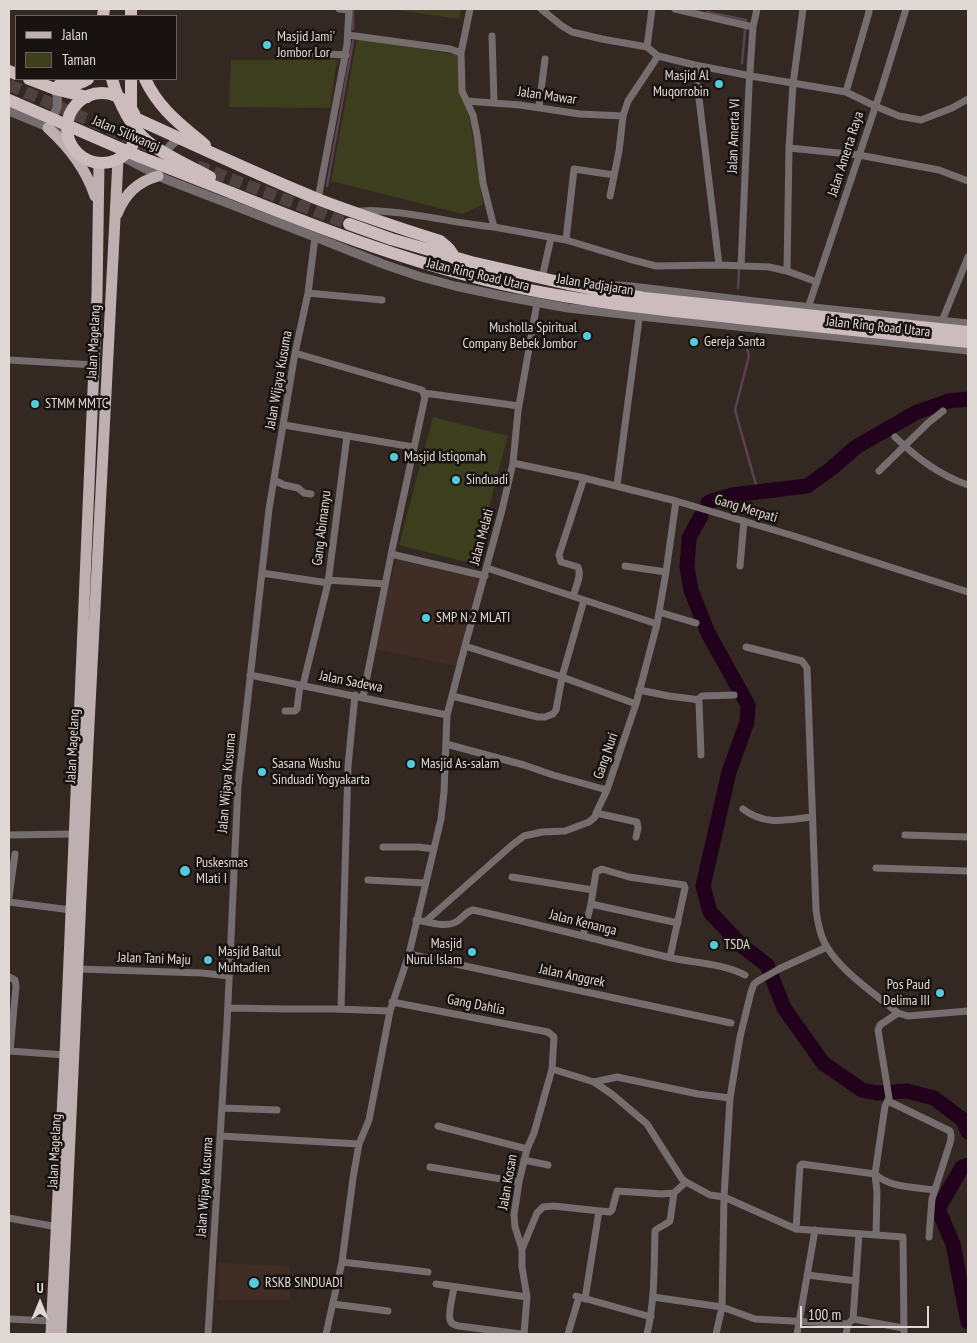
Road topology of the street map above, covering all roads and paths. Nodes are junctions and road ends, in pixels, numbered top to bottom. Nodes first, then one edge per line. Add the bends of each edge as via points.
1 (339, 9) edge
2 (348, 9) edge
3 (470, 9) edge
4 (541, 9) edge
5 (652, 9) edge
6 (675, 9) edge
7 (757, 9) edge
8 (802, 9) edge
9 (869, 9) edge
10 (906, 9) edge
11 (702, 12) edge
12 (753, 26) junction
13 (348, 34) junction
14 (492, 36) dead end
15 (647, 47) junction
16 (302, 53) dead end
17 (461, 53) junction
18 (346, 55) junction
19 (658, 56) junction
20 (545, 59) dead end
21 (695, 66) junction
22 (751, 76) junction
23 (31, 80) edge
24 (86, 80) edge
25 (95, 80) edge
26 (112, 80) edge
27 (130, 80) edge
28 (146, 80) edge
29 (793, 84) junction
30 (55, 89) junction
31 (846, 92) junction
32 (90, 96) junction
33 (968, 99) edge
34 (9, 100) edge
35 (467, 101) junction
36 (494, 103) junction
37 (875, 106) junction
38 (540, 107) junction
39 (9, 111) edge
40 (133, 114) junction
41 (623, 116) junction
42 (46, 127) junction
43 (180, 138) junction
44 (69, 140) junction
45 (789, 148) junction
46 (859, 155) junction
47 (218, 156) junction
48 (120, 158) junction
49 (99, 163) junction
50 (614, 175) junction
51 (161, 178) junction
52 (968, 180) edge
53 (232, 193) junction
54 (610, 196) dead end
55 (318, 199) junction
56 (98, 203) junction
57 (352, 218) junction
58 (115, 219) junction
59 (494, 227) junction
60 (314, 238) junction
61 (551, 238) junction
62 (566, 240) junction
63 (968, 257) edge
64 (719, 265) junction
65 (741, 266) junction
66 (787, 271) junction
67 (542, 278) junction
68 (816, 282) junction
69 (605, 291) junction
70 (308, 293) junction
71 (382, 300) dead end
72 (537, 303) junction
73 (808, 308) junction
74 (640, 312) junction
75 (942, 321) junction
76 (968, 324) edge
77 (968, 332) edge
78 (968, 342) edge
79 (968, 350) edge
80 (295, 353) junction
81 (9, 360) edge
82 (94, 365) junction
83 (424, 393) junction
84 (519, 406) junction
85 (943, 411) dead end
86 (284, 425) junction
87 (347, 436) junction
88 (895, 437) dead end
89 (905, 446) junction
90 (413, 447) junction
91 (513, 464) junction
92 (879, 471) dead end
93 (584, 478) junction
94 (274, 480) junction
95 (617, 485) junction
96 (968, 485) edge
97 (311, 494) dead end
98 (676, 500) junction
99 (744, 521) junction
100 (391, 554) junction
101 (625, 566) dead end
102 (740, 566) dead end
103 (487, 568) junction
104 (666, 572) junction
105 (262, 573) junction
106 (485, 576) junction
107 (328, 581) junction
108 (385, 584) junction
109 (968, 592) edge
110 (573, 596) junction
111 (584, 600) junction
112 (659, 612) junction
113 (696, 623) dead end
114 (657, 624) junction
115 (465, 646) junction
116 (746, 647) dead end
117 (250, 675) junction
118 (562, 677) junction
119 (301, 685) junction
120 (639, 690) junction
121 (734, 694) dead end
122 (355, 695) junction
123 (452, 696) junction
124 (363, 697) junction
125 (697, 700) junction
126 (636, 704) junction
127 (284, 711) dead end
128 (447, 715) junction
129 (446, 744) junction
130 (701, 756) dead end
131 (607, 790) junction
132 (742, 809) dead end
133 (596, 814) junction
134 (812, 818) junction
135 (74, 834) junction
136 (9, 835) edge
137 (905, 835) dead end
138 (636, 837) dead end
139 (968, 837) edge
140 (383, 847) dead end
141 (434, 849) junction
142 (15, 854) dead end
143 (876, 868) dead end
144 (968, 870) edge
145 (512, 877) dead end
146 (368, 880) dead end
147 (425, 883) junction
148 (593, 890) junction
149 (9, 899) edge
150 (591, 904) junction
151 (71, 910) junction
152 (416, 920) junction
153 (426, 921) junction
154 (678, 922) junction
155 (583, 936) junction
156 (827, 947) junction
157 (408, 954) junction
158 (670, 957) junction
159 (78, 969) junction
160 (229, 976) junction
161 (745, 976) dead end
162 (9, 977) edge
163 (392, 1002) junction
164 (228, 1008) junction
165 (341, 1009) junction
166 (390, 1011) junction
167 (968, 1011) edge
168 (898, 1013) junction
169 (731, 1023) dead end
170 (554, 1037) joint
171 (9, 1051) edge
172 (65, 1055) junction
173 (552, 1069) junction
174 (594, 1082) junction
175 (730, 1098) junction
176 (889, 1099) junction
177 (223, 1108) junction
178 (277, 1110) dead end
179 (438, 1126) dead end
180 (221, 1136) junction
181 (359, 1144) junction
182 (527, 1149) junction
183 (524, 1160) junction
184 (548, 1165) dead end
185 (430, 1167) dead end
186 (875, 1174) junction
187 (519, 1182) junction
188 (686, 1182) junction
189 (935, 1190) junction
190 (674, 1193) junction
191 (724, 1198) junction
192 (599, 1211) junction
193 (9, 1218) edge
194 (57, 1227) junction
195 (796, 1229) junction
196 (815, 1230) junction
197 (860, 1234) junction
198 (876, 1235) junction
199 (929, 1237) dead end
200 (522, 1249) junction
201 (342, 1262) junction
202 (428, 1272) dead end
203 (807, 1275) junction
204 (856, 1282) junction
205 (436, 1284) dead end
206 (454, 1287) junction
207 (527, 1297) junction
208 (580, 1297) junction
209 (653, 1297) junction
210 (334, 1304) junction
211 (722, 1307) junction
212 (388, 1311) dead end
213 (651, 1317) junction
214 (9, 1319) edge
215 (52, 1321) junction
216 (851, 1321) junction
217 (799, 1322) junction
218 (904, 1331) edge
219 (51, 1334) edge
220 (61, 1334) edge
221 (208, 1334) edge
222 (326, 1334) edge
223 (522, 1334) edge
224 (568, 1334) edge
225 (648, 1334) edge
226 (716, 1334) edge
227 (797, 1334) edge
228 (846, 1334) edge

1 - 2 street
2 - 13 street
3 - 17 street
4 - 15 street via 572,32
5 - 15 street
6 - 11 street
7 - 12 street, Jalan Amerta VI
8 - 29 street
9 - 31 street
10 - 37 street, Jalan Amerta Raya
11 - 12 street
12 - 22 street, Jalan Amerta VI
13 - 17 street
13 - 18 street
14 - 36 street
15 - 19 street
16 - 18 street
17 - 35 street via 462,91
18 - 55 street
19 - 21 street
19 - 41 street via 628,101
20 - 38 street
21 - 22 street
21 - 64 street
22 - 29 street
22 - 65 street, Jalan Amerta VI
23 - 24 highway via 68,86
23 - 30 highway
25 - 32 highway
26 - 53 highway, bridge via 137,131 151,144
27 - 40 highway
28 - 47 highway via 169,114
29 - 31 street
29 - 45 street
30 - 32 highway
30 - 42 street via 58,106
31 - 37 street
32 - 40 highway via 114,96 124,101
32 - 44 highway via 77,104 70,115 67,127
33 - 37 street via 921,120 899,116
34 - 53 highway, Jalan Siliwangi, bridge
35 - 36 street, Jalan Mawar
35 - 59 street via 473,115 483,183
36 - 38 street, Jalan Mawar
37 - 46 street, Jalan Amerta Raya
38 - 41 street, Jalan Mawar via 580,114
39 - 42 street
40 - 43 highway
40 - 48 highway via 137,126 134,143
41 - 50 street
42 - 44 street
42 - 56 main road via 67,146 78,162
43 - 47 highway
43 - 51 street via 167,148 163,156
44 - 49 highway via 80,156
45 - 46 street
45 - 66 street
46 - 52 street via 939,170
46 - 68 street, Jalan Amerta Raya
47 - 55 highway
48 - 49 highway
48 - 51 street, Jalan Ring Road Utara
48 - 58 main road, Jalan Magelang
49 - 56 main road, Jalan Magelang
50 - 54 street
50 - 62 street via 574,168
51 - 58 main road via 141,182 134,188
51 - 60 street, Jalan Ring Road Utara
53 - 74 highway, Jalan Padjajaran via 413,260 460,274
55 - 57 highway
56 - 82 main road, Jalan Magelang
57 - 59 street via 366,210
57 - 67 highway, Jalan Padjajaran via 440,241 454,258
58 - 159 main road, Jalan Magelang
59 - 61 street
60 - 70 street, Jalan Wijaya Kusuma
60 - 72 street, Jalan Ring Road Utara via 418,276
61 - 62 street
61 - 67 street
62 - 64 street via 656,266
63 - 75 street
64 - 65 street
65 - 66 street
66 - 68 street
67 - 69 highway, Jalan Padjajaran
68 - 73 street, Jalan Amerta Raya
69 - 73 street, Jalan Ring Road Utara via 617,286 632,287
69 - 77 highway, Jalan Padjajaran
70 - 71 street
70 - 80 street, Jalan Wijaya Kusuma
72 - 74 street, Jalan Ring Road Utara
72 - 84 street, Jalan Melati
73 - 75 street, Jalan Ring Road Utara
74 - 78 highway, Jalan Padjajaran
74 - 79 street, Jalan Ring Road Utara
74 - 95 street
75 - 76 street, Jalan Ring Road Utara
80 - 83 street
80 - 86 street, Jalan Wijaya Kusuma
81 - 82 street
82 - 135 main road, Jalan Magelang
83 - 84 street
83 - 90 street
84 - 91 street, Jalan Melati
85 - 89 street
86 - 87 street
86 - 94 street, Jalan Wijaya Kusuma
87 - 90 street
87 - 107 street, Gang Abimanyu
88 - 89 street
89 - 92 street
89 - 96 street via 928,466
90 - 100 street
91 - 93 street, Gang Merpati
91 - 103 street, Jalan Melati
93 - 95 street, Gang Merpati
93 - 110 street via 560,555 561,562 579,569
94 - 97 street
94 - 105 street, Jalan Wijaya Kusuma
95 - 98 street, Gang Merpati
98 - 99 street, Gang Merpati
98 - 104 street, Gang Nuri
99 - 102 street
99 - 109 street, Gang Merpati
100 - 106 street
100 - 108 street
101 - 104 street
103 - 106 street, Jalan Melati
103 - 110 street
104 - 112 street, Gang Nuri
105 - 107 street
105 - 117 street, Jalan Wijaya Kusuma
106 - 115 street, Jalan Melati
107 - 108 street
107 - 119 street, Gang Abimanyu
108 - 124 street
110 - 111 street
111 - 114 street
111 - 118 street
112 - 113 street
112 - 114 street, Gang Nuri
114 - 120 street, Gang Nuri
115 - 118 street
115 - 123 street, Jalan Melati
116 - 134 street via 802,661 807,668
117 - 119 street, Jalan Sadewa
117 - 160 street, Jalan Wijaya Kusuma via 238,786
118 - 123 street via 556,710 550,716 538,717
118 - 126 street
119 - 122 street, Jalan Sadewa
119 - 127 street, Gang Abimanyu via 297,709
120 - 125 street
120 - 126 street, Gang Nuri
121 - 125 street via 702,696
122 - 124 street, Jalan Sadewa
122 - 165 street via 348,766
123 - 128 street, Jalan Melati
124 - 128 street, Jalan Sadewa
125 - 130 street
126 - 131 street, Gang Nuri
128 - 129 street, Jalan Melati
129 - 131 street
129 - 141 street, Jalan Melati via 441,819
131 - 133 street, Gang Nuri
132 - 134 street via 770,821
133 - 138 street via 637,822
133 - 153 street via 589,822 565,831 524,836
134 - 156 street via 816,910
135 - 136 street
135 - 151 main road, Jalan Magelang
137 - 139 street
140 - 141 street
141 - 147 street, Jalan Melati
142 - 149 street
143 - 144 street
145 - 148 street
146 - 147 street
147 - 152 street, Jalan Melati
148 - 150 street
148 - 154 street via 596,872 602,869 684,885
149 - 151 street
150 - 154 street
150 - 155 street
151 - 172 main road, Jalan Magelang
152 - 153 street, Jalan Kenanga
152 - 157 street, Jalan Melati
153 - 155 street, Jalan Kenanga via 456,922 473,910
154 - 158 street
155 - 158 street, Jalan Kenanga
156 - 168 street via 844,968
156 - 175 street via 754,984 740,1037
157 - 163 street, Jalan Melati
157 - 169 street, Jalan Anggrek
158 - 161 street, Jalan Kenanga via 729,969
159 - 160 street, Jalan Tani Maju
159 - 220 main road, Jalan Magelang
160 - 164 street, Jalan Wijaya Kusuma
162 - 171 street via 15,980 16,986
163 - 166 street, Jalan Melati
163 - 170 street, Gang Dahlia via 548,1032
164 - 165 street
164 - 177 street, Jalan Wijaya Kusuma
165 - 166 street
166 - 181 street, Jalan Melati via 370,1120
167 - 168 street via 908,1016
168 - 176 street via 880,1025 878,1030
170 - 173 street, Jalan Kosan
171 - 172 street
172 - 194 main road, Jalan Magelang
173 - 174 street
173 - 182 street, Jalan Kosan
174 - 175 street via 616,1076
174 - 188 street via 647,1124
175 - 191 street
176 - 186 street via 884,1106
176 - 189 street via 950,1131 952,1138
177 - 178 street
177 - 180 street, Jalan Wijaya Kusuma
179 - 182 street
180 - 181 street
180 - 221 street, Jalan Wijaya Kusuma
181 - 201 street, Jalan Melati
182 - 183 street, Jalan Kosan
183 - 184 street
183 - 187 street, Jalan Kosan
185 - 187 street
186 - 189 street via 892,1184
186 - 195 street via 802,1164
186 - 198 street
187 - 200 street, Jalan Kosan via 514,1216
188 - 190 street
188 - 191 street via 710,1195
189 - 199 street
190 - 192 street via 618,1191 612,1210
190 - 209 street via 670,1222 655,1231
191 - 195 street
191 - 211 street
192 - 200 street via 543,1207 537,1213
192 - 208 street
193 - 194 street
194 - 215 main road, Jalan Magelang
195 - 196 street
196 - 197 street
196 - 203 street
197 - 198 street
197 - 204 street
198 - 218 street via 903,1237
200 - 207 street, Jalan Kosan
201 - 202 street
201 - 210 street, Jalan Melati
203 - 204 street
203 - 217 street
204 - 216 street
205 - 206 street
206 - 207 street
206 - 223 street via 449,1316 454,1324
207 - 223 street, Jalan Kosan
208 - 213 street
208 - 224 street
209 - 211 street
209 - 213 street
210 - 212 street
210 - 222 street, Jalan Melati
211 - 217 street via 755,1319
211 - 226 street
213 - 225 street
214 - 215 street
215 - 219 main road, Jalan Magelang
216 - 217 street
216 - 218 street
216 - 228 street
217 - 227 street

